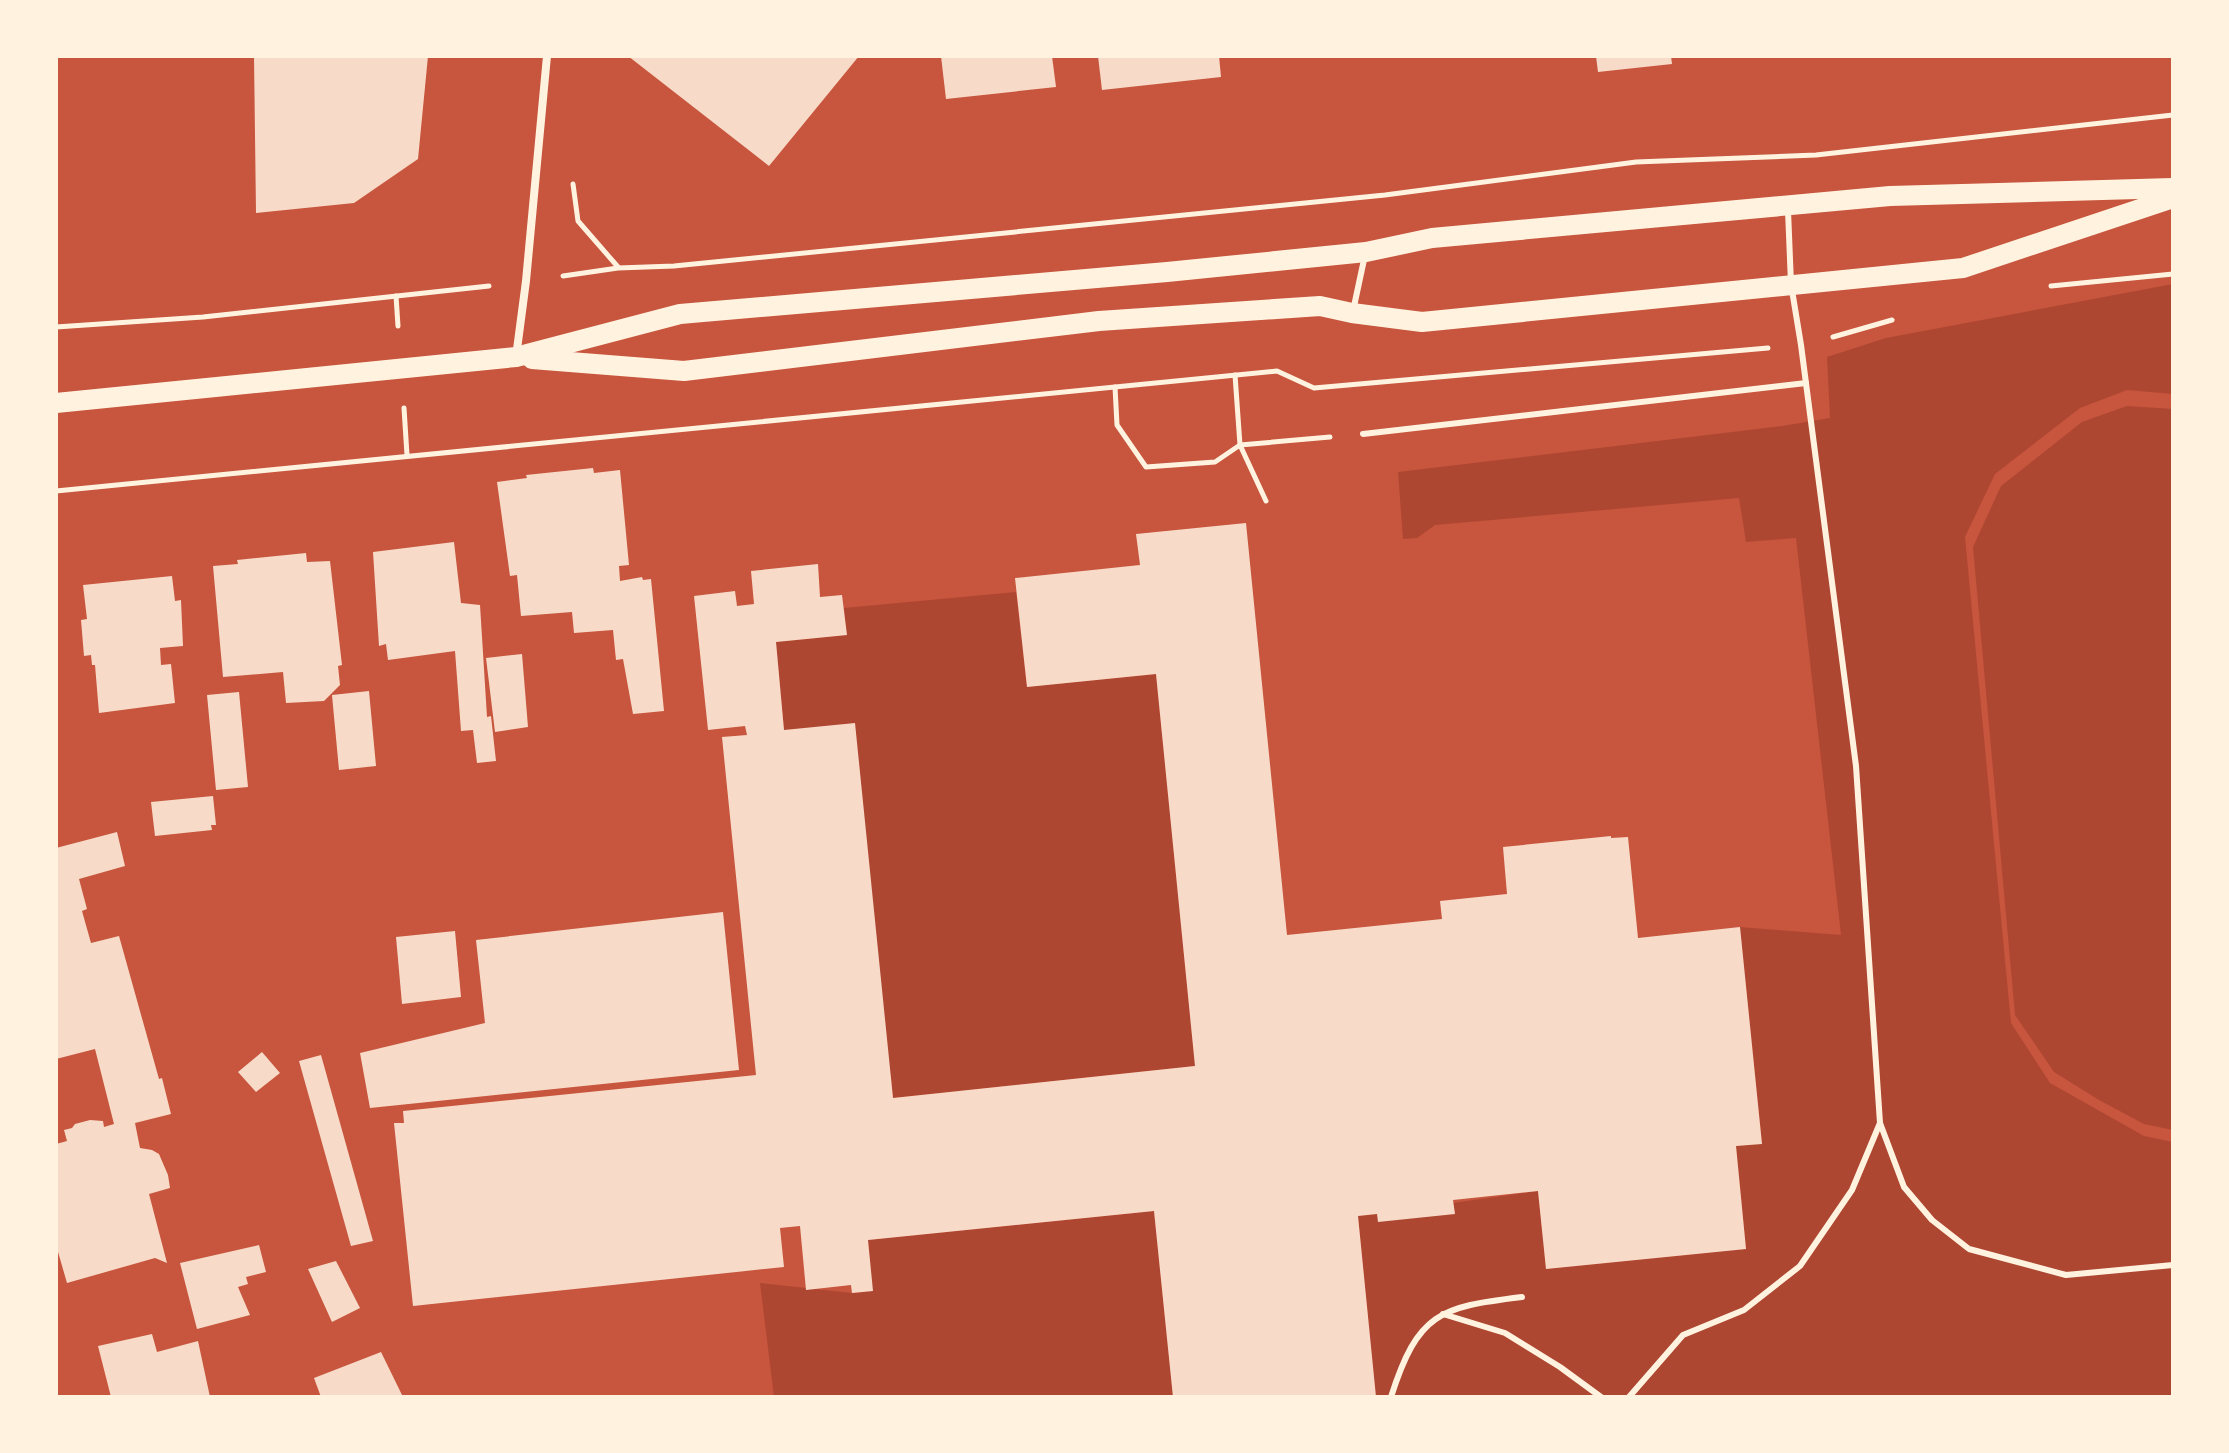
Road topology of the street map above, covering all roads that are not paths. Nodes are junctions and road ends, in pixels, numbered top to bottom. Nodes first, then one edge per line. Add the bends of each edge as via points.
1 (547, 56) edge
2 (2173, 188) edge
3 (2173, 198) edge
4 (1788, 206) junction
5 (1366, 252) junction
6 (1791, 284) junction
7 (1352, 313) junction
8 (516, 357) junction
9 (1806, 383) junction
10 (56, 403) edge
11 (1363, 434) road end
12 (1880, 1123) junction
13 (2173, 1265) edge
14 (1522, 1297) dead end
15 (1441, 1314) junction
16 (1391, 1397) edge
17 (1601, 1397) edge
18 (1629, 1397) edge

1 - 8 street
2 - 4 main road via 1890,196
3 - 6 main road via 1963,268
4 - 5 main road via 1432,238
4 - 6 lane
5 - 7 lane
5 - 8 main road via 680,314
6 - 7 main road via 1422,322
6 - 9 lane
7 - 8 main road via 1320,306 1099,321 684,371
8 - 10 main road
9 - 11 lane
9 - 12 lane via 1856,766
12 - 13 lane via 1904,1187 1932,1220 1969,1249 2066,1275
12 - 18 lane via 1852,1190 1800,1266 1744,1310 1683,1335
14 - 15 lane
15 - 16 lane via 1422,1330
15 - 17 lane via 1505,1333

